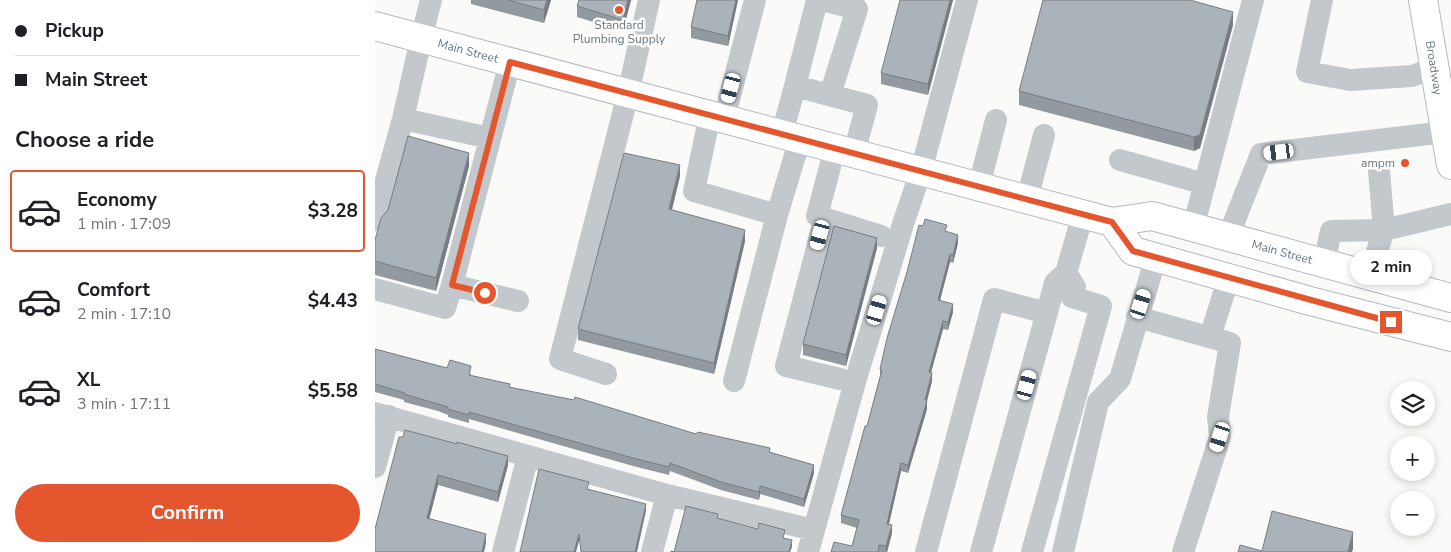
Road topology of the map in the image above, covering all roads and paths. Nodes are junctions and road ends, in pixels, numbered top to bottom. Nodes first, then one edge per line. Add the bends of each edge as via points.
1 (431, 0) edge
2 (649, 0) edge
3 (755, 0) edge
4 (817, 0) edge
5 (823, 0) edge
6 (967, 0) edge
7 (1253, 0) edge
8 (1322, 0) edge
9 (1423, 0) edge
10 (375, 26) edge
11 (421, 39) junction
12 (510, 62) junction
13 (1434, 68) junction
14 (795, 86) junction
15 (628, 94) junction
16 (830, 95) junction
17 (717, 117) junction
18 (403, 119) junction
19 (996, 120) dead end
20 (1445, 132) junction
21 (1044, 135) dead end
22 (791, 137) junction
23 (490, 138) junction
24 (845, 151) junction
25 (1121, 160) dead end
26 (1451, 165) edge
27 (921, 171) junction
28 (1379, 171) dead end
29 (1205, 184) junction
30 (979, 186) junction
31 (1027, 199) junction
32 (1083, 214) junction
33 (1451, 214) edge
34 (777, 215) junction
35 (825, 218) junction
36 (375, 220) edge
37 (1112, 222) junction
38 (1193, 228) junction
39 (1384, 230) junction
40 (881, 236) dead end
41 (1228, 237) junction
42 (1156, 257) junction
43 (1324, 264) junction
44 (1066, 272) junction
45 (1369, 276) junction
46 (1229, 277) junction
47 (452, 285) junction
48 (375, 289) edge
49 (1451, 298) edge
50 (518, 301) dead end
51 (1040, 317) junction
52 (1137, 318) junction
53 (1210, 337) junction
54 (1451, 337) edge
55 (606, 374) dead end
56 (840, 379) dead end
57 (733, 381) dead end
58 (382, 415) edge
59 (528, 456) junction
60 (375, 467) edge
61 (667, 495) junction
62 (814, 530) junction
63 (503, 552) edge
64 (652, 552) edge
65 (809, 552) edge
66 (926, 552) edge
67 (981, 552) edge
68 (1033, 552) edge
69 (1063, 552) edge
70 (1183, 552) edge

1 - 11 street
2 - 15 street
3 - 17 street
4 - 14 street
5 - 16 street via 857,9
6 - 27 street
7 - 29 street
8 - 13 street via 1307,72 1350,80 1412,76
9 - 13 main road, Broadway
10 - 11 main road, Main Street
11 - 12 main road, Main Street
11 - 18 street
12 - 15 main road, Main Street
12 - 23 street
13 - 20 main road, Broadway
14 - 16 street
14 - 22 street
15 - 17 main road, Main Street
15 - 55 street via 560,359
16 - 24 street via 867,105
17 - 22 main road, Main Street
17 - 34 street via 694,191
18 - 23 street
18 - 36 street
19 - 30 street
20 - 26 main road, Broadway
20 - 41 street via 1261,154
21 - 31 street
22 - 24 main road, Main Street
22 - 34 street
23 - 47 street
24 - 27 main road, Main Street
24 - 35 street via 817,216
25 - 29 street
27 - 30 main road, Main Street
27 - 62 street via 855,382
28 - 39 street
29 - 38 street
30 - 31 main road, Main Street
31 - 32 main road, Main Street
32 - 37 main road, Main Street
32 - 44 street
33 - 39 street
34 - 57 street
35 - 40 street
35 - 56 street via 786,366
37 - 38 main road, Main Street via 1152,216
37 - 42 main road via 1133,251
38 - 41 main road, Main Street
39 - 43 street via 1331,231
39 - 45 street
41 - 43 main road, Main Street
42 - 46 main road
42 - 52 street
43 - 45 main road, Main Street
44 - 51 street via 1055,283
44 - 68 street via 1075,287 1072,297 1101,306
45 - 49 main road, Main Street
46 - 53 street
46 - 54 main road
47 - 48 street via 445,308
47 - 50 street
51 - 66 street via 994,299
51 - 67 street
52 - 53 street
52 - 69 street via 1120,379 1098,402
53 - 70 street via 1230,343 1218,417 1220,437
58 - 59 street
58 - 60 street
59 - 61 street
59 - 63 street
61 - 62 street
61 - 64 street
62 - 65 street

